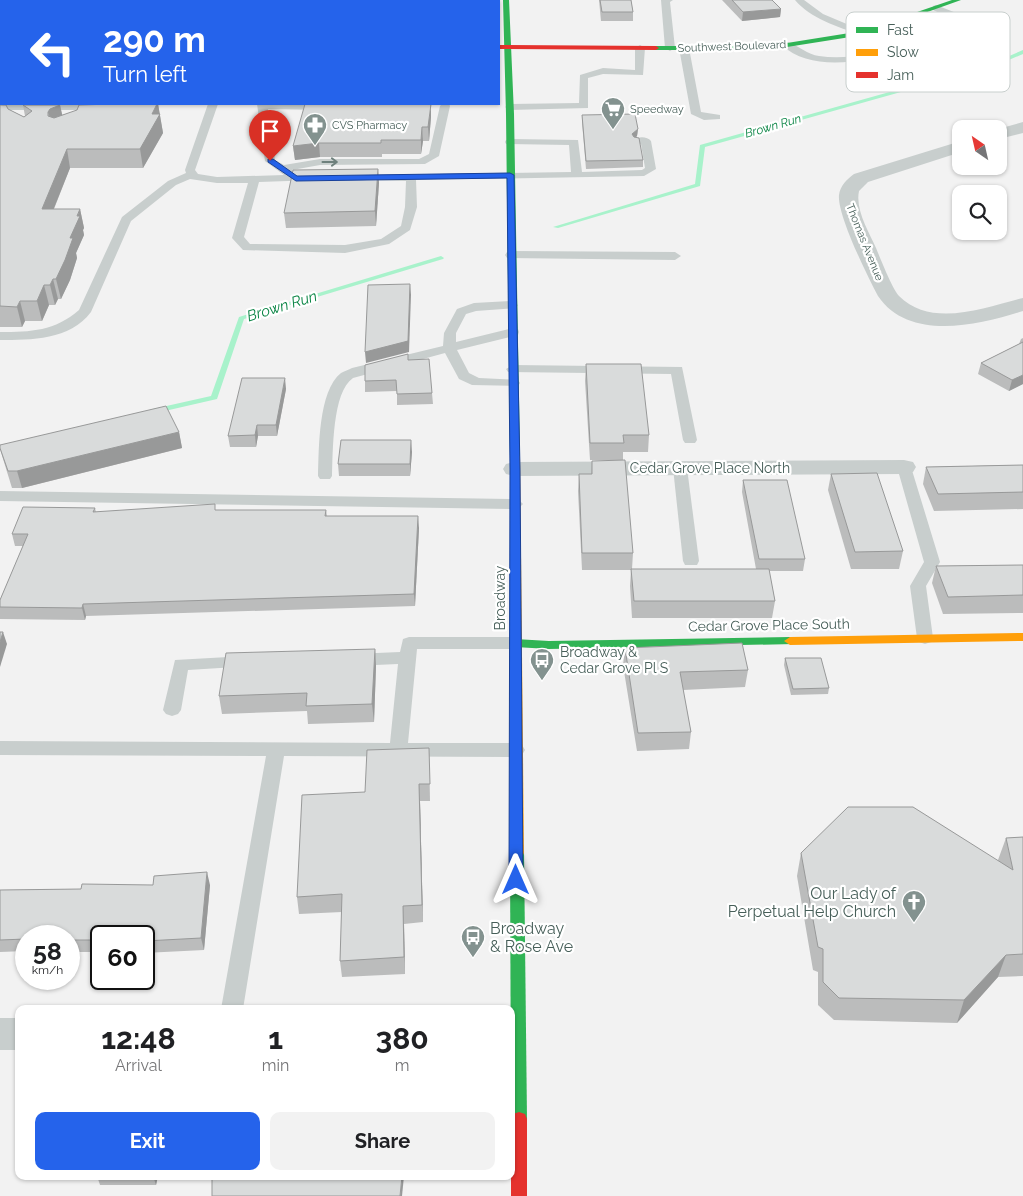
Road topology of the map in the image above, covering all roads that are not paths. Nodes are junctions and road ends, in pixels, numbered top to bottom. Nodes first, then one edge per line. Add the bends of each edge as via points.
1 (506, 0) edge
2 (664, 0) edge
3 (669, 0) edge
4 (799, 0) edge
5 (958, 0) edge
6 (936, 5) edge
7 (918, 12) edge
8 (950, 12) edge
9 (846, 26) edge
10 (846, 36) edge
11 (787, 45) junction
12 (503, 47) edge
13 (640, 48) junction
14 (670, 48) junction
15 (684, 48) junction
16 (846, 58) edge
17 (212, 105) edge
18 (263, 105) edge
19 (442, 106) edge
20 (116, 107) edge
21 (332, 107) edge
22 (510, 107) junction
23 (10, 109) edge
24 (716, 117) dead end
25 (1023, 127) edge
26 (1008, 131) edge
27 (638, 141) edge
28 (510, 142) junction
29 (952, 149) edge
30 (421, 162) junction
31 (282, 169) junction
32 (192, 174) junction
33 (510, 175) junction
34 (577, 175) junction
35 (424, 176) junction
36 (411, 177) junction
37 (325, 178) edge
38 (344, 178) edge
39 (254, 179) junction
40 (296, 179) junction
41 (512, 255) junction
42 (675, 256) dead end
43 (1023, 304) edge
44 (512, 305) junction
45 (513, 332) junction
46 (0, 336) edge
47 (449, 348) junction
48 (513, 369) junction
49 (513, 384) junction
50 (690, 440) dead end
51 (904, 467) joint
52 (680, 468) junction
53 (515, 469) junction
54 (324, 476) dead end
55 (0, 496) edge
56 (515, 504) junction
57 (691, 561) dead end
58 (1023, 637) edge
59 (925, 638) junction
60 (515, 643) junction
61 (408, 658) junction
62 (339, 660) edge
63 (260, 662) edge
64 (172, 710) dead end
65 (0, 748) edge
66 (276, 750) junction
67 (516, 750) junction
68 (398, 751) junction
69 (233, 1005) edge
70 (514, 1005) edge
71 (0, 1034) edge
72 (15, 1034) edge
73 (515, 1065) edge
74 (519, 1196) edge

1 - 12 main road, Broadway
2 - 3 lane
2 - 14 lane
4 - 9 lane via 804,6
5 - 6 main road, Southwest Boulevard
6 - 7 main road, Southwest Boulevard
6 - 8 lane
10 - 11 main road, Southwest Boulevard
11 - 15 main road, Southwest Boulevard
11 - 16 lane via 815,59
12 - 13 main road, Southwest Boulevard
12 - 22 main road, Broadway
13 - 14 main road, Southwest Boulevard
13 - 22 lane via 640,73 597,73 583,77 584,106
14 - 15 main road, Southwest Boulevard
15 - 24 lane via 696,114
17 - 32 lane via 190,170
18 - 21 lane
18 - 31 lane via 270,161
19 - 30 lane via 434,156
20 - 23 lane via 79,111
22 - 28 main road, Broadway
25 - 26 street
27 - 34 lane via 646,141 651,169 644,174
28 - 33 main road, Broadway
28 - 34 lane via 578,142
29 - 43 street, Thomas Avenue via 861,178 852,184 848,191 850,209 874,269 890,300 911,314 958,319
31 -> 30 lane via 320,162
30 - 35 lane
31 - 40 lane
32 - 39 lane via 217,180
32 - 46 lane via 172,183 126,219 85,312 73,323 58,331 35,336
33 - 34 lane
33 - 35 lane
33 - 41 main road, Broadway
35 - 36 lane
36 - 38 lane
36 - 39 lane via 411,206 406,228 385,242 345,250 247,247 238,238
37 - 40 lane
39 - 40 lane
41 - 42 lane
41 - 44 main road, Broadway
44 - 45 main road, Broadway
44 - 47 lane via 474,307 461,312 450,333
45 - 47 lane
45 - 48 main road, Broadway
47 - 49 lane via 464,376 476,382
47 - 54 lane via 346,376 337,389 330,414
48 - 49 main road, Broadway
48 - 50 lane via 677,370
49 - 53 main road, Broadway
51 - 52 street, Cedar Grove Place North
51 - 59 lane via 932,562 918,586
52 - 53 street, Cedar Grove Place North
52 - 57 lane
53 - 56 main road, Broadway
55 - 56 lane
56 - 60 main road, Broadway
58 - 59 main road, Cedar Grove Place South
59 - 60 main road, Cedar Grove Place South
60 - 61 lane via 409,643
60 - 67 main road, Broadway
61 - 62 lane
61 - 68 lane
63 - 64 lane via 181,664
65 - 66 lane
66 - 68 lane
66 - 69 lane
67 - 68 lane
67 - 70 main road, Broadway
71 - 72 street
73 - 74 main road, Broadway

